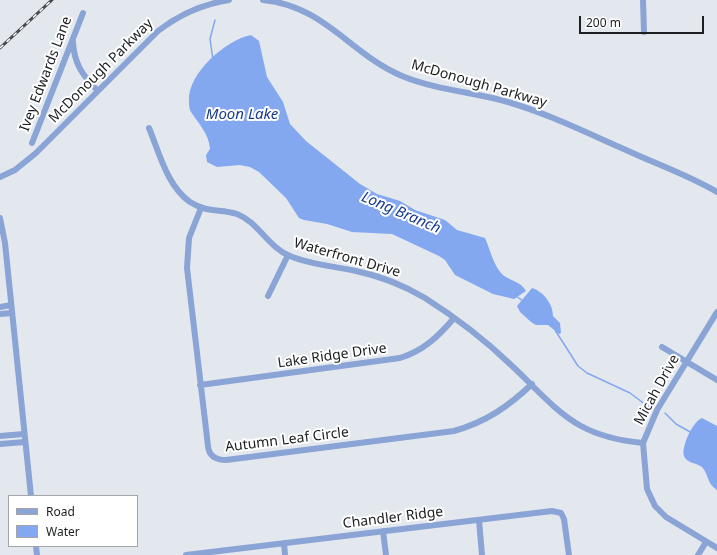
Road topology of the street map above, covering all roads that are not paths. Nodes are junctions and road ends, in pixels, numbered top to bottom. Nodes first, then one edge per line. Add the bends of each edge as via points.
1 (229, 0) edge
2 (263, 0) edge
3 (643, 0) edge
4 (83, 13) dead end
5 (644, 32) dead end
6 (73, 38) junction
7 (98, 90) junction
8 (149, 128) dead end
9 (32, 143) dead end
10 (0, 177) edge
11 (717, 192) edge
12 (201, 208) junction
13 (0, 218) edge
14 (288, 256) junction
15 (268, 296) dead end
16 (11, 305) junction
17 (0, 307) edge
18 (717, 312) edge
19 (12, 313) junction
20 (0, 314) edge
21 (454, 318) junction
22 (662, 347) dead end
23 (686, 362) junction
24 (717, 380) edge
25 (200, 384) junction
26 (532, 384) junction
27 (24, 434) junction
28 (0, 436) edge
29 (25, 442) junction
30 (643, 443) junction
31 (0, 444) edge
32 (31, 495) edge
33 (479, 520) junction
34 (383, 531) junction
35 (706, 542) junction
36 (284, 543) junction
37 (717, 548) edge
38 (186, 555) edge
39 (190, 555) edge
40 (285, 555) edge
41 (386, 555) edge
42 (482, 555) edge
43 (569, 555) edge
44 (698, 555) edge

1 - 7 street, McDonough Parkway via 203,6 172,20 152,36
2 - 11 street, McDonough Parkway via 286,4 310,14 326,23 382,66 400,75 538,112
3 - 5 street
4 - 6 street, Ivey Edwards Lane
6 - 7 street via 77,65 84,77
6 - 9 street, Ivey Edwards Lane
7 - 10 street, McDonough Parkway via 36,153 15,170
8 - 12 street, Waterfront Drive via 174,184 189,201
12 - 14 street, Waterfront Drive via 237,214
12 - 25 street, Autumn Leaf Circle via 189,238 187,268
13 - 16 street
14 - 15 street
14 - 21 street, Waterfront Drive via 391,281 424,298
16 - 17 street
16 - 19 street
18 - 23 street, Micah Drive
19 - 20 street
19 - 27 street
21 - 25 street, Lake Ridge Drive via 426,346 400,358
21 - 26 street, Waterfront Drive
22 - 23 street
23 - 24 street
23 - 30 street, Micah Drive via 657,410
25 - 26 street, Autumn Leaf Circle via 208,450 213,457 223,460 450,432 476,424 503,410
26 - 30 street, Waterfront Drive via 567,417 582,426 613,439
27 - 28 street
27 - 29 street
29 - 31 street
29 - 32 street
30 - 35 street, Micah Drive via 647,489 655,506 666,518
33 - 34 street, Chandler Ridge
33 - 42 street
33 - 43 street, Chandler Ridge via 539,512 561,513 567,532
34 - 36 street, Chandler Ridge
34 - 41 street
35 - 37 street, Micah Drive
35 - 44 street
36 - 39 street, Chandler Ridge
36 - 40 street
38 - 39 street, Chandler Ridge

